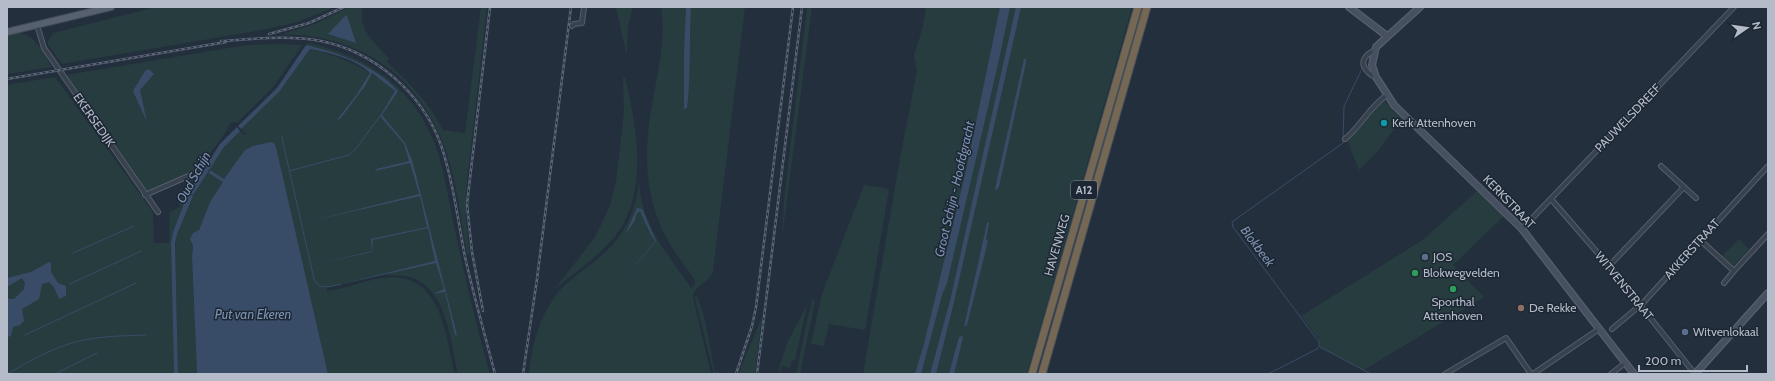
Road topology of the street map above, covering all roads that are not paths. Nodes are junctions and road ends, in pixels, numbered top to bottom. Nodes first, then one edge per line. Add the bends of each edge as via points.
1 (111, 7) edge
2 (584, 7) edge
3 (1138, 7) edge
4 (1349, 7) edge
5 (1420, 7) edge
6 (1734, 7) edge
7 (1146, 9) edge
8 (37, 25) junction
9 (572, 26) dead end
10 (7, 32) edge
11 (1387, 36) junction
12 (1375, 50) junction
13 (1376, 77) junction
14 (1387, 95) junction
15 (1345, 139) dead end
16 (1660, 166) dead end
17 (1768, 166) edge
18 (200, 171) dead end
19 (1684, 187) junction
20 (145, 195) junction
21 (1696, 198) dead end
22 (1551, 199) junction
23 (158, 212) dead end
24 (1522, 229) junction
25 (1768, 234) edge
26 (1700, 240) junction
27 (1609, 266) junction
28 (1734, 271) junction
29 (1724, 283) dead end
30 (1768, 293) edge
31 (1641, 306) junction
32 (1598, 329) junction
33 (1612, 330) dead end
34 (1625, 364) junction
35 (1032, 374) edge
36 (1042, 374) edge
37 (1445, 374) edge
38 (1532, 374) edge
39 (1611, 374) edge
40 (1634, 374) edge
41 (1695, 374) edge

1 - 8 main road
2 - 9 street via 582,23
3 - 35 highway, HAVENWEG / A12
4 - 11 main road
5 - 11 main road
6 - 22 street, PAUWELSDREEF
7 - 36 highway, HAVENWEG / A12
8 - 10 main road
8 - 20 street, EKERSEDIJK via 44,48
11 - 12 main road
12 - 13 main road, KERKSTRAAT via 1372,65
12 - 13 street via 1362,63 1372,76
13 - 14 main road, KERKSTRAAT
14 - 15 street
14 - 24 main road, KERKSTRAAT via 1394,105
16 - 19 street
17 - 26 street, AKKERSTRAAT
18 - 20 street
19 - 21 street
19 - 27 street
20 - 23 street, EKERSEDIJK
22 - 24 street, PAUWELSDREEF
22 - 27 street, WITVENSTRAAT
24 - 32 main road, KERKSTRAAT
25 - 28 street
26 - 28 street
26 - 31 street, AKKERSTRAAT
27 - 31 street, WITVENSTRAAT
28 - 29 street
30 - 41 main road
31 - 33 street, AKKERSTRAAT
31 - 41 street, WITVENSTRAAT
32 - 34 main road, KERKSTRAAT
32 - 38 street
34 - 39 street
34 - 40 main road, KERKSTRAAT
37 - 38 street via 1506,338

